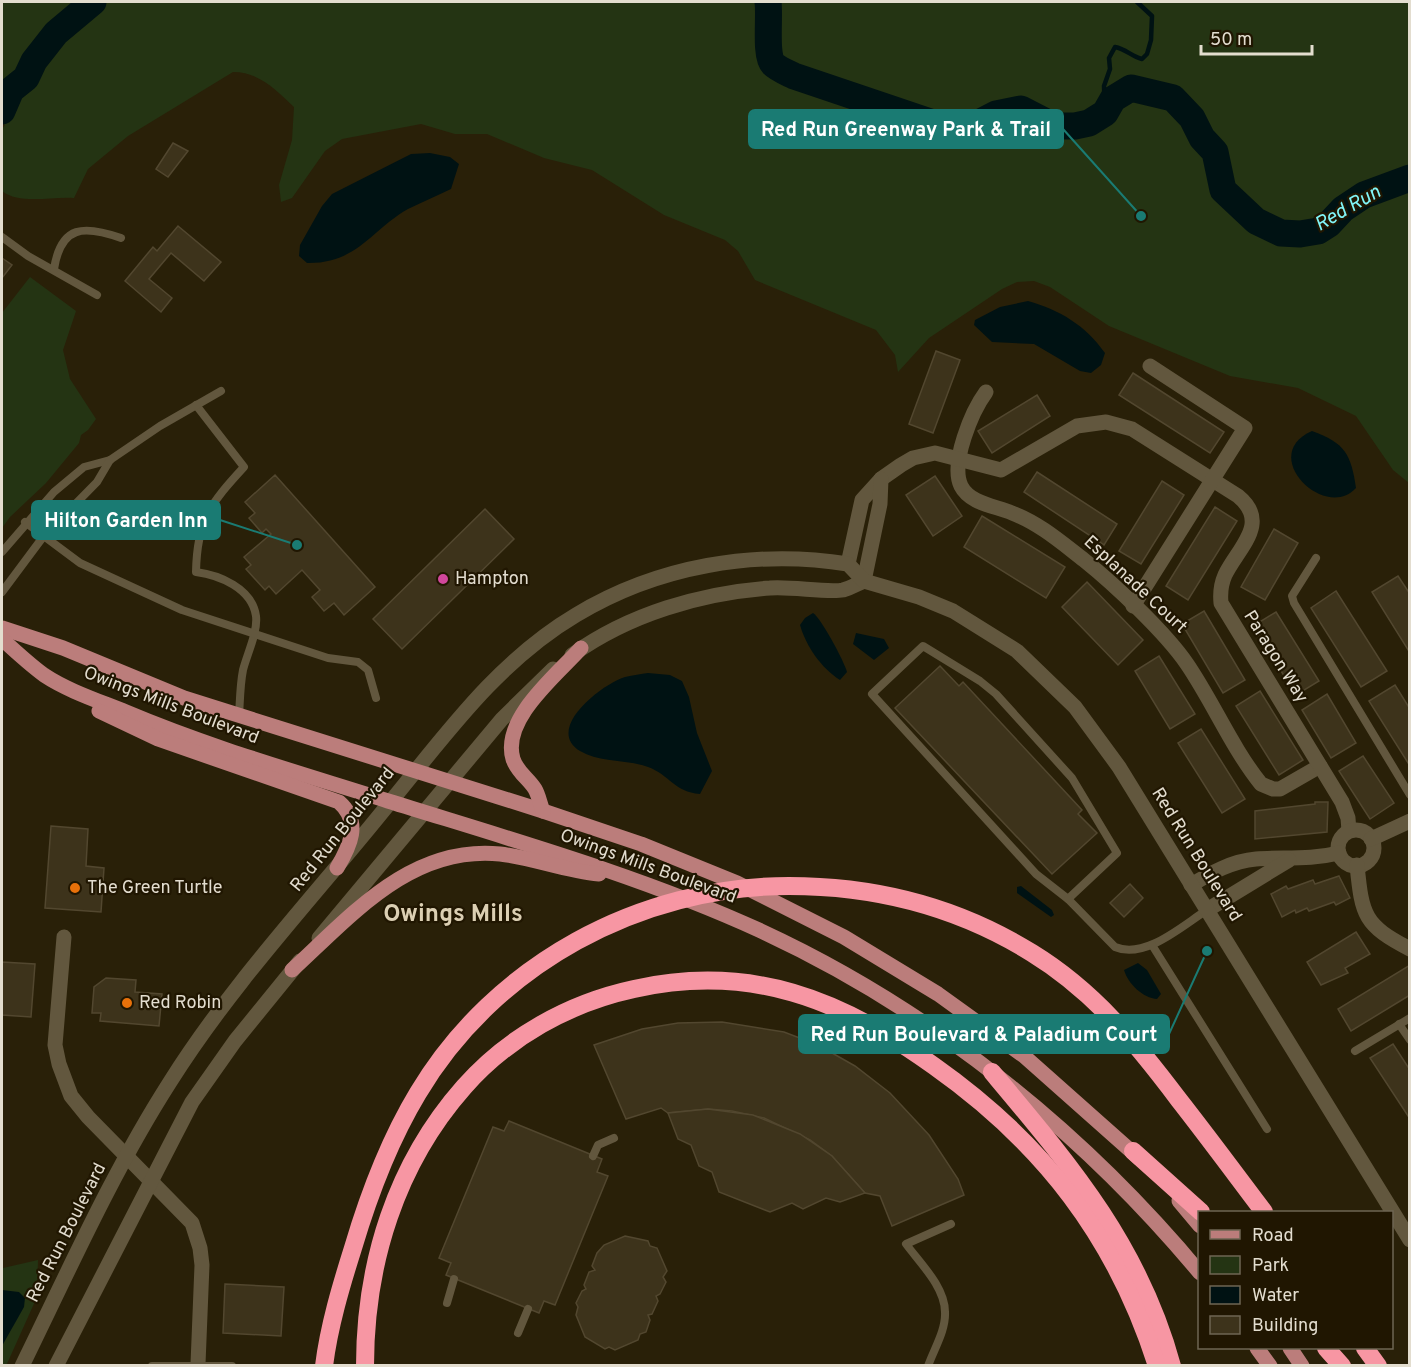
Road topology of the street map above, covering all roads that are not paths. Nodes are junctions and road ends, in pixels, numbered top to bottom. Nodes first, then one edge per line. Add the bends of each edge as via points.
1 (2, 237) edge
2 (121, 238) dead end
3 (54, 269) junction
4 (97, 295) dead end
5 (1150, 366) dead end
6 (221, 391) dead end
7 (986, 392) dead end
8 (196, 405) junction
9 (960, 459) junction
10 (110, 460) junction
11 (881, 479) junction
12 (1213, 480) junction
13 (25, 522) junction
14 (43, 537) junction
15 (2, 552) edge
16 (1316, 558) dead end
17 (848, 564) junction
18 (864, 581) junction
19 (2, 592) edge
20 (1133, 606) junction
21 (2, 628) edge
22 (253, 633) junction
23 (2, 639) edge
24 (581, 648) junction
25 (68, 687) junction
26 (376, 698) dead end
27 (239, 716) junction
28 (1320, 766) junction
29 (417, 771) junction
30 (449, 781) junction
31 (1410, 795) edge
32 (391, 802) junction
33 (543, 811) junction
34 (423, 813) junction
35 (1410, 821) edge
36 (1349, 831) junction
37 (1371, 839) junction
38 (1339, 853) junction
39 (1289, 860) junction
40 (1357, 865) junction
41 (337, 868) junction
42 (623, 876) junction
43 (1191, 885) junction
44 (1068, 899) junction
45 (1207, 910) junction
46 (64, 937) dead end
47 (1152, 945) junction
48 (1410, 949) edge
49 (292, 970) junction
50 (1410, 1018) edge
51 (1399, 1024) junction
52 (1410, 1040) edge
53 (1355, 1051) dead end
54 (992, 1072) junction
55 (1267, 1129) dead end
56 (614, 1138) dead end
57 (1133, 1151) junction
58 (593, 1156) dead end
59 (127, 1157) junction
60 (150, 1179) junction
61 (1200, 1211) edge
62 (1263, 1211) edge
63 (1392, 1211) edge
64 (1393, 1212) edge
65 (951, 1224) dead end
66 (1198, 1224) edge
67 (1410, 1240) edge
68 (1198, 1271) edge
69 (454, 1279) dead end
70 (447, 1303) dead end
71 (528, 1309) dead end
72 (518, 1333) dead end
73 (1258, 1349) edge
74 (1291, 1349) edge
75 (1328, 1349) edge
76 (1366, 1349) edge
77 (198, 1364) junction
78 (22, 1365) edge
79 (56, 1365) edge
80 (152, 1365) edge
81 (232, 1365) edge
82 (324, 1365) edge
83 (365, 1365) edge
84 (928, 1365) edge
85 (1157, 1365) edge
86 (1172, 1365) edge
87 (1270, 1365) edge
88 (1302, 1365) edge
89 (1342, 1365) edge
90 (1378, 1365) edge

1 - 3 lane
2 - 3 lane via 91,230 69,235 59,247
3 - 4 lane
5 - 12 main road via 1245,428
6 - 8 lane
7 - 9 main road, Esplanade Court via 970,419
8 - 10 lane
8 - 22 lane via 244,467 219,495 200,529 196,572 217,575 241,591 256,616
9 - 11 main road, Paragon Way via 935,453 924,455
9 - 12 main road, Paragon Way via 1001,470 1077,426 1106,422 1132,429
9 - 20 main road, Esplanade Court via 960,484 969,496 1037,525 1099,572
10 - 13 lane via 84,467
10 - 14 lane via 97,482
11 - 17 main road via 862,500
11 - 18 main road via 880,504
12 - 20 main road
12 - 28 main road, Paragon Way via 1245,501 1252,518 1248,538 1222,583 1224,613
13 - 14 lane
13 - 15 lane
14 - 19 lane
14 - 22 lane via 80,563 141,591 183,610
16 - 31 lane via 1292,596 1294,603
17 - 18 main road
17 - 29 main road, Red Run Boulevard via 783,558 724,563 672,574 612,596 561,623 513,660
18 - 24 main road via 842,590 769,588 705,597 642,617
18 - 43 main road, Red Run Boulevard via 919,597 968,619 1017,651 1049,679 1097,735
20 - 28 main road, Esplanade Court via 1181,655 1261,784 1280,789
21 - 27 main road, Owings Mills Boulevard
22 - 26 lane via 328,658 358,662 368,670
22 - 27 lane via 243,673
23 - 25 main road, Owings Mills Boulevard via 45,676
24 - 30 main road via 520,698
24 - 33 main road via 524,711 512,737 513,760 535,790
25 - 32 main road, Owings Mills Boulevard via 222,750
25 - 41 main road via 93,708 158,739 339,801 349,815 352,833
27 - 29 main road, Owings Mills Boulevard
28 - 36 main road, Paragon Way via 1342,802
29 - 30 main road, Owings Mills Boulevard
29 - 32 main road, Red Run Boulevard
30 - 33 main road, Owings Mills Boulevard
30 - 34 main road
32 - 34 main road, Owings Mills Boulevard
32 - 41 main road, Red Run Boulevard
33 - 57 main road, Owings Mills Boulevard via 696,865 797,911 861,947 938,994 1024,1056
34 - 42 main road, Owings Mills Boulevard
34 - 49 main road
35 - 37 main road
36 - 37 main road via 1362,831
36 - 38 main road via 1340,840
37 - 40 main road via 1371,856
38 - 39 main road
38 - 40 main road via 1346,862
39 - 43 main road via 1241,862
39 - 45 main road
40 - 48 main road via 1368,919 1377,931
41 - 59 main road, Red Run Boulevard via 189,1053
42 - 49 main road via 575,872 499,854 429,862 387,885
42 - 54 main road, Owings Mills Boulevard via 711,909 801,950 905,1011
43 - 45 main road, Red Run Boulevard
44 - 44 lane via 1036,874 872,694 923,646 996,694 1072,778 1117,853
44 - 47 lane via 1115,947 1128,950
45 - 47 lane
45 - 63 main road, Red Run Boulevard
46 - 59 main road via 55,1045 59,1064 71,1096
47 - 55 lane
49 - 60 main road via 213,1070
50 - 51 lane
51 - 52 lane
51 - 53 lane
54 - 68 main road, Owings Mills Boulevard via 1079,1145
54 - 86 highway via 1073,1168 1108,1218 1147,1295
56 - 58 lane via 598,1145
57 - 61 highway
57 - 66 main road, Owings Mills Boulevard
59 - 60 main road
59 - 78 main road, Red Run Boulevard
60 - 77 main road via 192,1223 200,1248
60 - 79 main road
62 - 82 highway via 1129,1036 1099,1004 1054,967 990,930 942,909 883,894 846,888 738,888 691,896 622,919 562,949 500,994 454,1042 401,1123 372,1189 344,1279
64 - 67 main road, Red Run Boulevard
65 - 84 lane via 906,1244 943,1299 945,1312
69 - 70 lane
71 - 72 lane
73 - 87 main road
74 - 88 main road
75 - 89 highway
76 - 90 highway
77 - 80 lane
77 - 81 lane
83 - 85 highway via 371,1287 385,1226 420,1146 450,1102 490,1060 554,1017 620,992 691,980 765,986 832,1004 894,1038 979,1099 1034,1150 1093,1226 1127,1288

